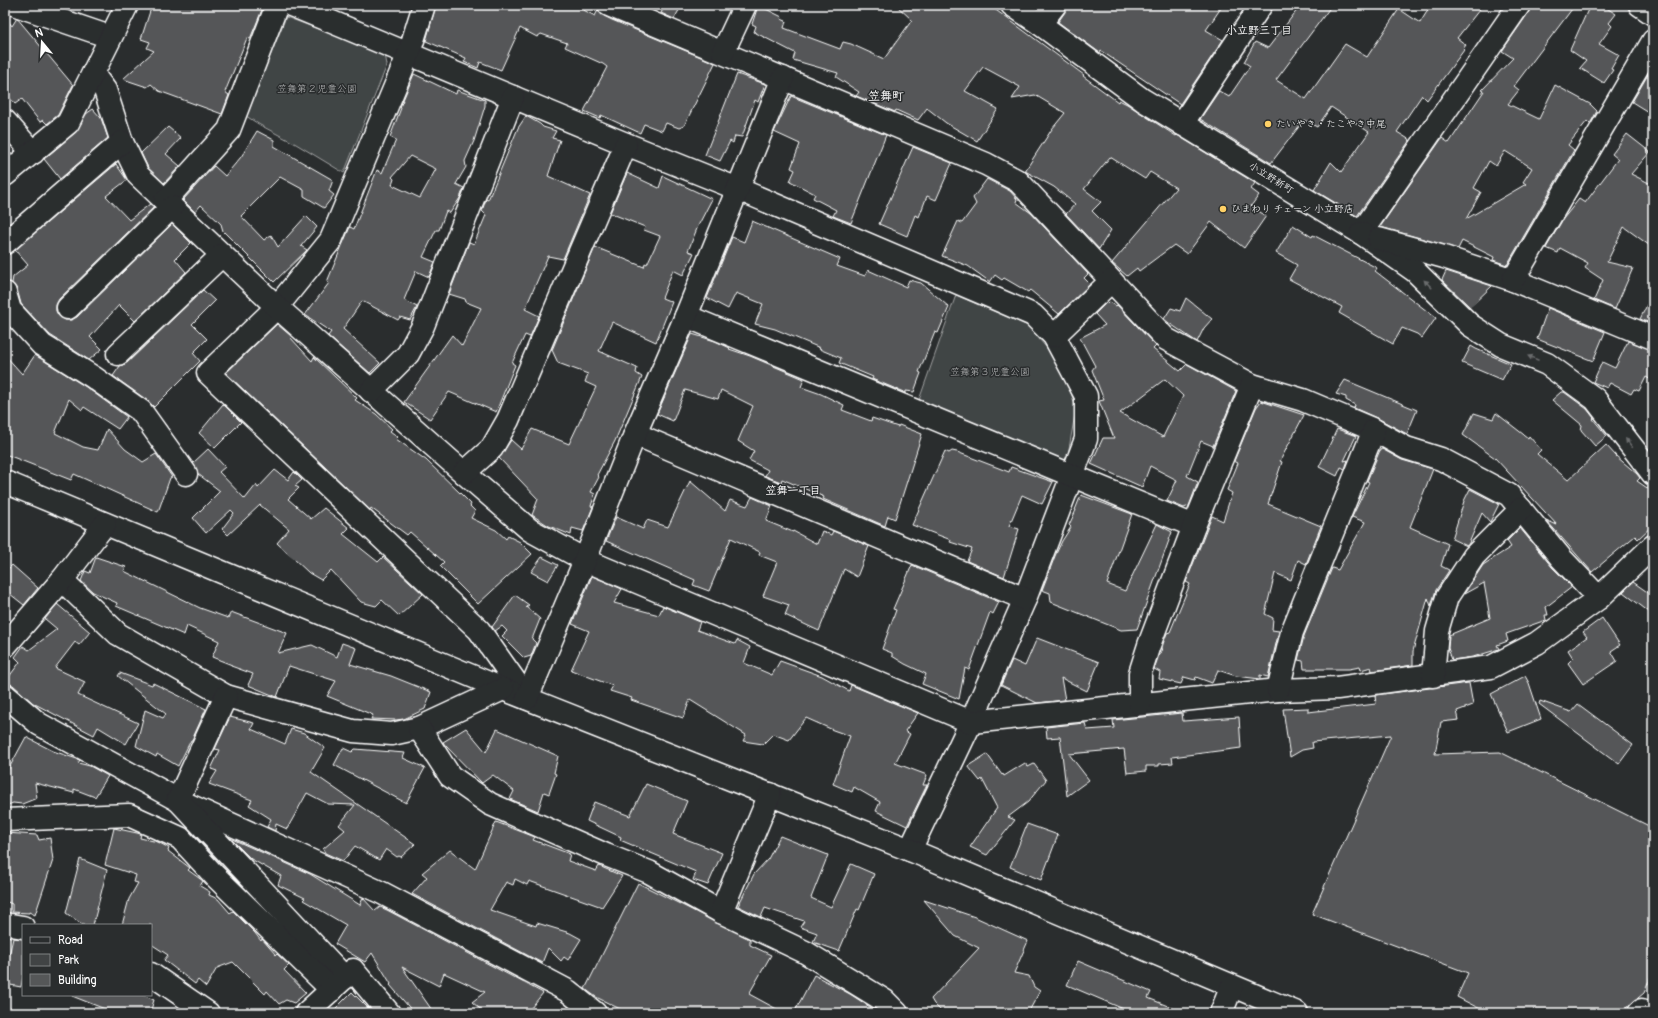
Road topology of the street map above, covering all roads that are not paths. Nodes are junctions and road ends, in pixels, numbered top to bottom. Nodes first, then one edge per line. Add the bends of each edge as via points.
1 (16, 5) edge
2 (127, 5) edge
3 (277, 5) edge
4 (291, 5) edge
5 (424, 5) edge
6 (609, 5) edge
7 (745, 5) edge
8 (1012, 5) edge
9 (1055, 5) edge
10 (1261, 5) edge
11 (1519, 5) edge
12 (1640, 5) edge
13 (638, 10) edge
14 (1653, 14) edge
15 (1040, 24) junction
16 (110, 37) junction
17 (1653, 41) edge
18 (724, 52) junction
19 (408, 53) junction
20 (93, 74) junction
21 (783, 78) junction
22 (513, 97) junction
23 (5, 121) edge
24 (1182, 124) junction
25 (122, 142) junction
26 (626, 144) junction
27 (33, 153) junction
28 (5, 175) edge
29 (738, 189) junction
30 (168, 204) junction
31 (1361, 233) junction
32 (5, 243) edge
33 (222, 255) junction
34 (1513, 280) junction
35 (1111, 281) junction
36 (5, 293) edge
37 (277, 307) junction
38 (68, 308) dead end
39 (686, 316) junction
40 (1054, 336) junction
41 (1653, 338) edge
42 (118, 354) dead end
43 (1252, 385) junction
44 (371, 391) junction
45 (1374, 430) junction
46 (635, 434) junction
47 (464, 473) junction
48 (186, 474) dead end
49 (1653, 474) edge
50 (1073, 476) junction
51 (5, 482) edge
52 (1521, 509) junction
53 (105, 524) junction
54 (1194, 526) junction
55 (1653, 546) edge
56 (585, 560) junction
57 (62, 580) junction
58 (1599, 598) junction
59 (1026, 599) junction
60 (5, 646) edge
61 (1433, 676) junction
62 (503, 690) junction
63 (1278, 690) junction
64 (5, 695) edge
65 (226, 696) junction
66 (527, 698) junction
67 (1140, 704) junction
68 (971, 722) junction
69 (419, 728) junction
70 (770, 794) junction
71 (178, 800) junction
72 (5, 820) edge
73 (910, 850) junction
74 (721, 912) junction
75 (5, 924) edge
76 (22, 927) edge
77 (152, 975) edge
78 (338, 984) junction
79 (1232, 986) junction
80 (208, 1013) edge
81 (306, 1013) edge
82 (389, 1013) edge
83 (595, 1013) edge
84 (897, 1013) edge
85 (1221, 1013) edge
86 (1297, 1013) edge
87 (1639, 1013) edge
88 (1650, 1013) edge

1 - 16 street
2 - 16 street
3 - 30 street via 229,130
4 - 19 street
5 - 19 street
6 - 13 street
7 - 18 street
8 - 15 street, 小立野新町
9 - 15 street
10 - 24 street
11 - 31 street
12 - 14 street
13 - 18 street
15 - 24 street, 小立野新町 via 1143,100
16 - 20 street
17 - 34 street
18 - 21 street
19 - 22 street
19 - 37 street via 331,240
20 - 25 street via 104,90
20 - 27 street via 68,123
21 - 29 street
21 - 35 street via 986,164 1018,181
22 - 26 street
22 - 44 street via 423,326 408,354
23 - 27 street
24 - 31 street, 小立野新町
25 - 30 street via 138,175
25 - 32 street
26 - 29 street
26 - 47 street via 508,420 492,448
27 - 28 street
29 - 39 street
29 - 40 street via 1033,315
30 - 33 street
30 - 38 street
31 - 34 street
49 -> 31 street via 1595,399 1547,364 1501,345 1470,325 1415,271
33 - 37 street
33 - 42 street
34 - 41 street
35 - 40 street
35 - 43 street via 1166,339
36 - 48 street via 10,310 42,345 141,411
37 - 44 street
37 - 66 street via 208,373 479,630
39 - 46 street
39 - 50 street
40 - 50 street via 1086,396 1086,439
43 - 45 street via 1303,400
43 - 54 street
44 - 47 street
45 - 52 street via 1406,448 1441,459 1509,495
45 - 63 street via 1292,632
46 - 56 street
46 - 59 street
47 - 56 street via 530,530
50 - 54 street
50 - 59 street
51 - 53 street
52 - 58 street via 1562,559
52 - 61 street via 1474,556 1447,597 1437,631
53 - 57 street
53 - 62 street
54 - 67 street via 1140,673
55 - 58 street
56 - 66 street
56 - 68 street
57 - 60 street
57 - 65 street via 118,634
58 - 61 street via 1537,643 1491,667
59 - 68 street
61 - 63 street via 1337,688
62 - 66 street
62 - 69 street
63 - 67 street
64 - 71 street via 39,724
65 - 69 street via 353,732 392,734
65 - 71 street
66 - 70 street
67 - 68 street
68 - 73 street
69 - 74 street via 450,776 490,804 649,872
70 - 73 street
70 - 74 street
71 - 78 street
71 - 83 street via 382,893 568,991
72 - 78 street via 129,815 180,838 215,876
73 - 79 street
74 - 84 street via 805,952 885,1001
75 - 76 street
77 - 80 street
78 - 81 street
78 - 82 street via 353,970
79 - 85 street
79 - 86 street
87 - 88 street via 1642,1010

